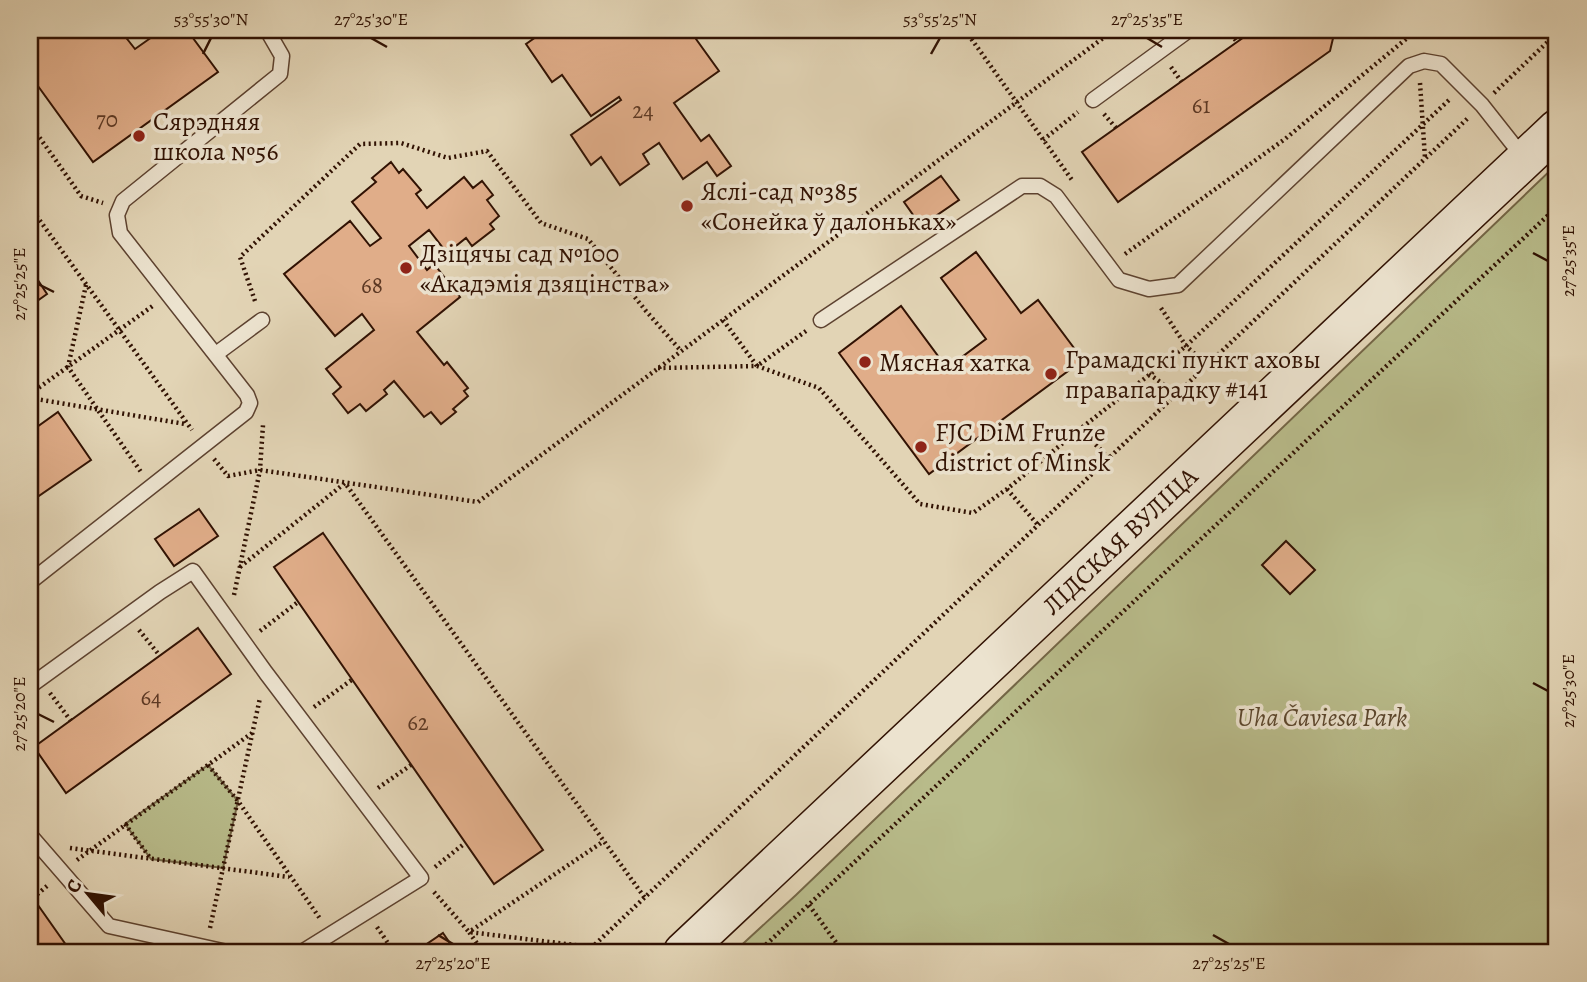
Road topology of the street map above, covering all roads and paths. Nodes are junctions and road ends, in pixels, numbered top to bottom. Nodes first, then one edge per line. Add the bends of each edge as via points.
1 (267, 30) edge
2 (965, 30) edge
3 (985, 30) edge
4 (1114, 30) edge
5 (1189, 30) edge
6 (1228, 30) edge
7 (1417, 30) edge
8 (1557, 33) edge
9 (971, 39) junction
10 (1237, 42) dead end
11 (1419, 64) junction
12 (1464, 87) junction
13 (1093, 100) joint
14 (1016, 102) junction
15 (1482, 105) junction
16 (30, 124) edge
17 (1423, 124) junction
18 (1557, 129) edge
19 (1043, 140) junction
20 (1425, 159) junction
21 (1525, 161) junction
22 (1073, 181) dead end
23 (30, 207) edge
24 (1557, 207) edge
25 (118, 208) junction
26 (1117, 244) dead end
27 (1124, 254) junction
28 (86, 284) junction
29 (1149, 289) junction
30 (169, 293) junction
31 (262, 320) joint
32 (723, 320) junction
33 (821, 320) joint
34 (120, 331) junction
35 (1186, 346) junction
36 (681, 351) junction
37 (216, 354) junction
38 (1207, 365) junction
39 (757, 366) junction
40 (68, 367) junction
41 (657, 369) junction
42 (1149, 374) junction
43 (1177, 394) junction
44 (30, 396) edge
45 (250, 403) junction
46 (96, 407) junction
47 (1080, 429) junction
48 (204, 446) junction
49 (1109, 458) junction
50 (260, 470) junction
51 (345, 482) junction
52 (151, 488) junction
53 (1007, 489) junction
54 (1038, 525) junction
55 (240, 567) junction
56 (30, 582) edge
57 (298, 602) dead end
58 (127, 616) junction
59 (229, 620) junction
60 (245, 643) junction
61 (160, 656) dead end
62 (266, 673) junction
63 (353, 679) dead end
64 (35, 682) edge
65 (300, 718) junction
66 (71, 721) dead end
67 (252, 733) junction
68 (208, 765) junction
69 (411, 765) dead end
70 (362, 799) junction
71 (237, 801) junction
72 (125, 824) junction
73 (34, 840) edge
74 (604, 841) junction
75 (465, 843) dead end
76 (88, 851) junction
77 (151, 859) junction
78 (223, 868) junction
79 (62, 872) junction
80 (289, 877) junction
81 (421, 878) junction
82 (645, 898) junction
83 (809, 905) junction
84 (367, 912) junction
85 (469, 933) junction
86 (332, 934) junction
87 (205, 948) junction
88 (592, 948) junction
89 (227, 952) edge
90 (302, 952) edge
91 (394, 952) edge
92 (484, 952) edge
93 (587, 952) edge
94 (682, 952) edge
95 (758, 952) edge
96 (844, 952) edge

1 - 25 lane via 282,56 280,74
2 - 9 path
3 - 9 path
4 - 14 path
5 - 13 lane
6 - 10 path
7 - 11 path
7 - 27 path via 1285,139
8 - 15 path
9 - 14 path
11 - 12 lane via 1440,64
11 - 17 path
11 - 29 lane via 1409,66 1178,285
12 - 15 lane
12 - 17 path
13 - 19 path
14 - 19 path
14 - 32 path
15 - 20 path
15 - 21 lane
16 - 25 path via 81,196
17 - 20 path
17 - 35 path
18 - 21 main road, ЛІДСКАЯ ВУЛІЦА
19 - 22 path
20 - 38 path
21 - 94 main road, ЛІДСКАЯ ВУЛІЦА
23 - 28 path
24 - 83 path
25 - 30 lane via 120,233
26 - 27 path
27 - 29 path
28 - 34 path
28 - 40 path
29 - 33 lane via 1119,280 1056,196 1040,186 1022,186
29 - 35 path
30 - 34 path
30 - 37 lane
31 - 36 path via 240,257 360,144 401,143 448,158 487,151 541,223 587,239
31 - 37 lane
32 - 36 path
32 - 39 path
33 - 39 path
34 - 40 path
34 - 46 path via 186,424
35 - 38 path
35 - 42 path
36 - 41 path
37 - 45 lane
38 - 43 path
39 - 41 path
39 - 53 path via 819,388 920,504 973,513
40 - 44 path
40 - 46 path
41 - 51 path via 478,502
42 - 43 path
42 - 47 path
43 - 49 path
44 - 46 path
45 - 48 lane via 246,412
45 - 50 path via 263,418
46 - 52 path
47 - 49 path
47 - 53 path
48 - 50 path via 228,476
48 - 52 lane
49 - 54 path
50 - 51 path
50 - 55 path
51 - 55 path
51 - 74 path
52 - 56 lane
53 - 54 path
54 - 82 path
55 - 59 path
57 - 60 path
58 - 59 lane via 193,571
58 - 61 path
58 - 64 lane
59 - 60 lane
60 - 62 lane
62 - 65 lane
62 - 67 path
63 - 65 path
64 - 66 path
65 - 70 lane
67 - 68 path
67 - 71 path
68 - 71 path
68 - 72 path
69 - 70 path
70 - 81 lane
71 - 78 path
71 - 80 path
72 - 76 path
72 - 77 path
73 - 76 path
73 - 79 lane
74 - 82 path
74 - 85 path
75 - 81 path
76 - 77 path
76 - 79 path
77 - 78 path
78 - 80 path
78 - 87 path
79 - 87 lane via 109,926
80 - 86 path
81 - 84 lane
81 - 85 path
82 - 88 path
83 - 95 path
83 - 96 path
84 - 86 lane
84 - 91 path
85 - 88 path
85 - 92 path
86 - 90 lane
87 - 89 lane
88 - 93 path

